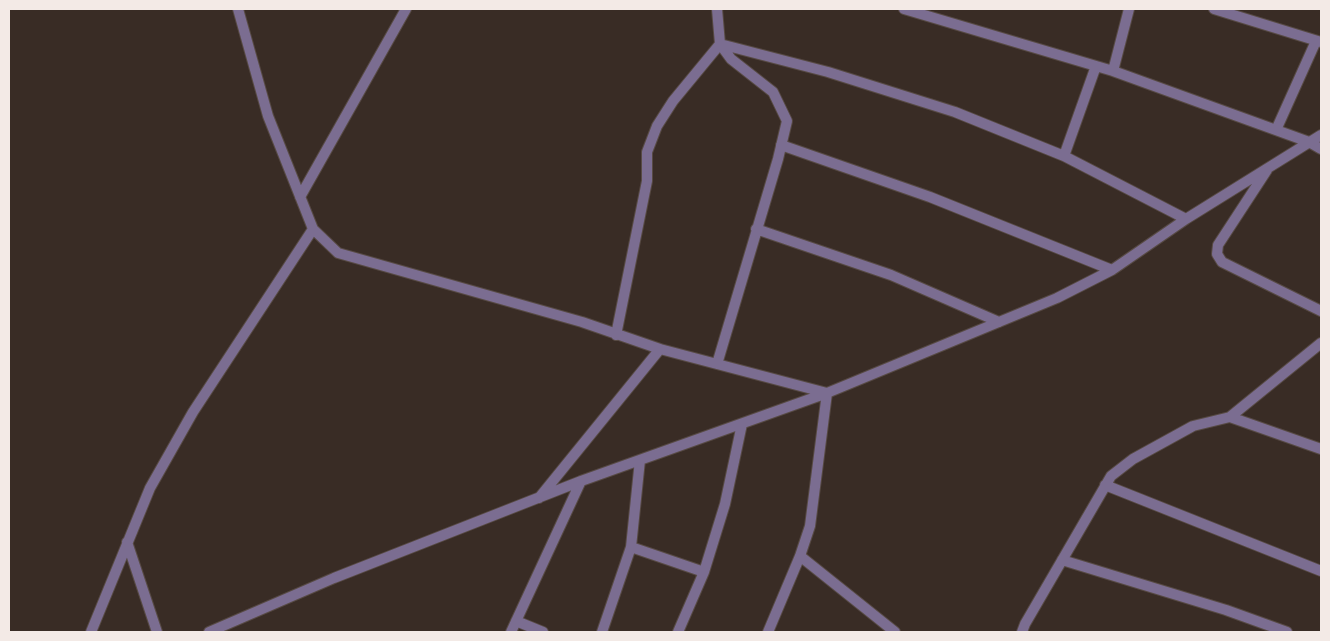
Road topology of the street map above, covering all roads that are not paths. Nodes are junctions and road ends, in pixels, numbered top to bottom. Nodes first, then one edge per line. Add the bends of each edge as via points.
1 (238, 9) edge
2 (406, 9) edge
3 (717, 9) edge
4 (904, 9) edge
5 (1129, 9) edge
6 (1214, 9) edge
7 (1318, 42) edge
8 (720, 44) junction
9 (1096, 66) junction
10 (1113, 71) junction
11 (1276, 130) junction
12 (1321, 135) edge
13 (1309, 142) junction
14 (781, 145) junction
15 (1321, 149) edge
16 (1064, 156) junction
17 (1269, 167) junction
18 (300, 197) junction
19 (1186, 219) junction
20 (756, 229) junction
21 (313, 230) junction
22 (1112, 270) junction
23 (1321, 311) edge
24 (999, 322) junction
25 (616, 335) junction
26 (1321, 343) edge
27 (660, 349) junction
28 (717, 364) junction
29 (828, 394) junction
30 (1230, 417) junction
31 (742, 424) junction
32 (1321, 449) edge
33 (640, 460) junction
34 (581, 481) junction
35 (1105, 485) junction
36 (538, 498) junction
37 (127, 542) junction
38 (631, 548) junction
39 (800, 556) junction
40 (1062, 560) junction
41 (1321, 571) edge
42 (704, 572) junction
43 (516, 621) junction
44 (91, 632) edge
45 (157, 632) edge
46 (209, 632) edge
47 (511, 632) edge
48 (543, 632) edge
49 (602, 632) edge
50 (678, 632) edge
51 (768, 632) edge
52 (895, 632) edge
53 (1022, 632) edge
54 (1287, 632) edge

1 - 18 street via 268,116
2 - 18 street
3 - 8 street
4 - 9 street
5 - 10 street
6 - 7 street
7 - 11 street
8 - 14 street via 731,60 773,92 787,122
8 - 16 street via 828,72 937,106
8 - 25 street via 657,126 647,152 647,181
9 - 10 street
9 - 16 street
10 - 11 street
11 - 13 street
12 - 13 street
13 - 15 street
13 - 17 street
14 - 20 street
14 - 22 street via 930,197
16 - 19 street
17 - 19 street
17 - 23 street via 1218,246 1217,254 1222,262
18 - 21 street
19 - 22 street
20 - 24 street via 891,276
20 - 28 street
21 - 25 street via 338,253 582,322
21 - 37 street via 193,412 150,488
22 - 24 street
24 - 29 street
25 - 27 street
26 - 30 street
27 - 28 street
27 - 36 street
28 - 29 street
29 - 31 street
29 - 39 street via 810,526
30 - 32 street
30 - 35 street via 1192,426 1133,460 1111,476
31 - 33 street
31 - 42 street via 725,504
33 - 34 street
33 - 38 street
34 - 36 street
34 - 43 street
35 - 40 street
35 - 41 street
36 - 46 street via 334,578
37 - 44 street
37 - 45 street
38 - 42 street
38 - 49 street
39 - 51 street
39 - 52 street
40 - 53 street
40 - 54 street
42 - 50 street
43 - 47 street
43 - 48 street

